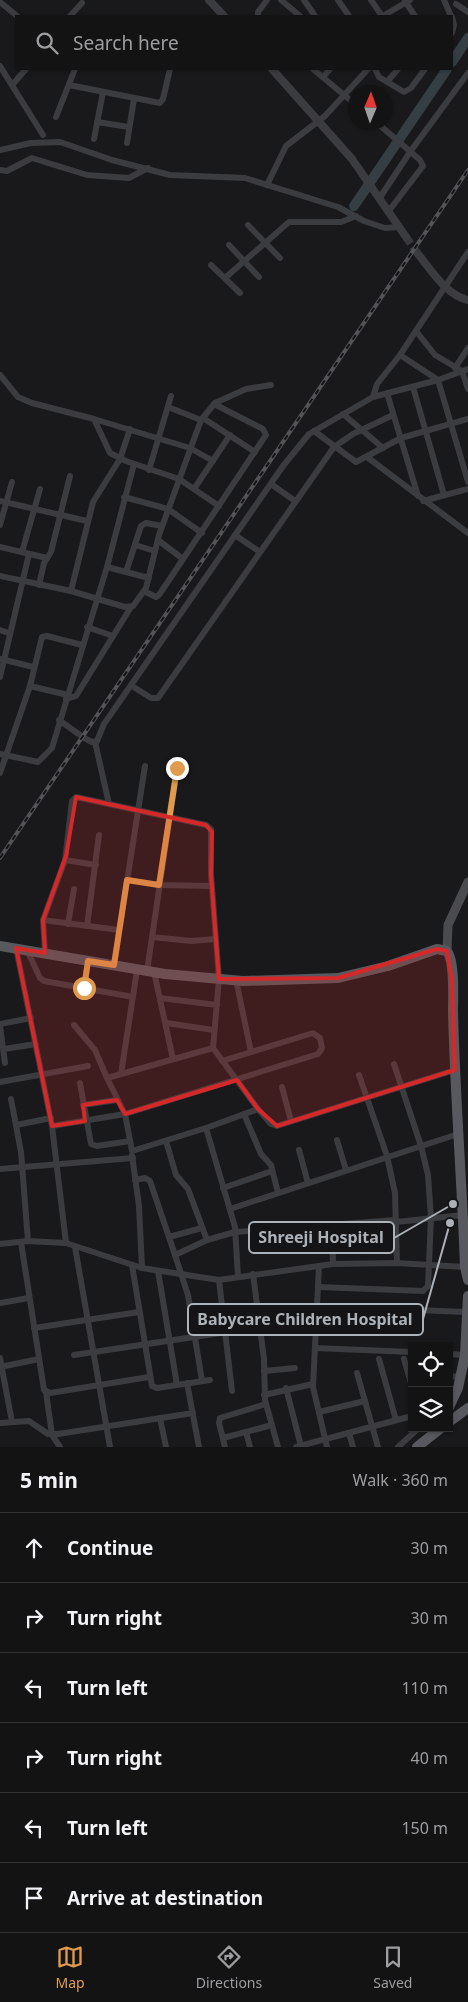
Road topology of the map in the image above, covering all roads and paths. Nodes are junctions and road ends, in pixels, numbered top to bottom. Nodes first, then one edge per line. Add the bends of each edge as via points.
1 (209, 0) edge
2 (267, 0) edge
3 (281, 0) edge
4 (304, 0) edge
5 (338, 0) edge
6 (371, 0) edge
7 (444, 0) edge
8 (406, 1) edge
9 (0, 2) edge
10 (457, 2) edge
11 (82, 3) dead end
12 (448, 9) junction
13 (468, 12) edge
14 (16, 15) edge
15 (71, 15) edge
16 (223, 15) edge
17 (258, 15) edge
18 (299, 15) edge
19 (313, 15) edge
20 (348, 15) edge
21 (381, 15) edge
22 (384, 15) edge
23 (414, 15) edge
24 (450, 15) edge
25 (0, 66) edge
26 (25, 70) edge
27 (75, 70) edge
28 (170, 70) edge
29 (273, 70) edge
30 (314, 70) edge
31 (329, 70) edge
32 (367, 70) edge
33 (375, 70) edge
34 (397, 70) edge
35 (424, 70) edge
36 (468, 73) edge
37 (323, 77) junction
38 (387, 82) junction
39 (12, 85) junction
40 (69, 85) junction
41 (103, 92) junction
42 (345, 96) junction
43 (348, 98) edge
44 (134, 99) junction
45 (325, 116) junction
46 (56, 117) dead end
47 (97, 122) junction
48 (129, 127) junction
49 (385, 130) edge
50 (43, 135) dead end
51 (94, 139) dead end
52 (127, 143) dead end
53 (0, 150) edge
54 (410, 152) junction
55 (148, 168) junction
56 (0, 170) edge
57 (267, 185) junction
58 (379, 199) junction
59 (388, 212) junction
60 (356, 216) junction
61 (248, 226) dead end
62 (399, 227) junction
63 (406, 237) tunnel mouth
64 (264, 242) junction
65 (229, 245) dead end
66 (468, 252) edge
67 (418, 254) tunnel mouth
68 (280, 258) dead end
69 (243, 261) junction
70 (211, 265) dead end
71 (259, 277) dead end
72 (224, 278) junction
73 (446, 287) junction
74 (240, 293) dead end
75 (468, 300) edge
76 (416, 331) junction
77 (468, 348) edge
78 (400, 355) junction
79 (455, 368) junction
80 (465, 370) edge
81 (4, 379) edge
82 (438, 380) junction
83 (271, 384) dead end
84 (413, 387) junction
85 (468, 389) edge
86 (387, 393) junction
87 (171, 396) dead end
88 (373, 397) junction
89 (214, 404) junction
90 (168, 407) junction
91 (342, 414) junction
92 (393, 415) junction
93 (94, 419) junction
94 (202, 419) junction
95 (468, 419) edge
96 (451, 424) junction
97 (130, 429) junction
98 (361, 429) junction
99 (314, 431) junction
100 (427, 431) junction
101 (230, 435) junction
102 (158, 438) junction
103 (401, 438) junction
104 (190, 448) junction
105 (334, 448) junction
106 (383, 448) junction
107 (255, 452) junction
108 (367, 457) junction
109 (120, 459) junction
110 (213, 461) junction
111 (134, 464) junction
112 (149, 470) junction
113 (70, 476) dead end
114 (179, 479) junction
115 (12, 482) dead end
116 (468, 482) edge
117 (271, 484) junction
118 (40, 489) dead end
119 (468, 489) edge
120 (194, 490) junction
121 (444, 495) junction
122 (124, 497) junction
123 (421, 499) junction
124 (296, 501) junction
125 (3, 502) edge
126 (219, 506) junction
127 (34, 509) junction
128 (168, 510) junction
129 (60, 516) junction
130 (87, 521) junction
131 (0, 525) edge
132 (162, 526) junction
133 (202, 533) junction
134 (468, 533) edge
135 (236, 535) junction
136 (158, 540) junction
137 (135, 545) junction
138 (0, 547) edge
139 (155, 551) junction
140 (260, 552) junction
141 (25, 553) junction
142 (47, 558) junction
143 (183, 559) junction
144 (107, 567) junction
145 (126, 572) junction
146 (0, 576) edge
147 (149, 578) junction
148 (22, 581) junction
149 (38, 585) junction
150 (71, 591) junction
151 (144, 591) junction
152 (96, 598) junction
153 (131, 607) junction
154 (87, 628) junction
155 (0, 630) edge
156 (9, 633) junction
157 (113, 636) junction
158 (82, 644) junction
159 (2, 660) edge
160 (33, 667) junction
161 (0, 677) edge
162 (30, 686) junction
163 (132, 686) junction
164 (67, 697) junction
165 (58, 726) junction
166 (97, 739) junction
167 (2, 755) edge
168 (145, 766) dead end
169 (177, 768) dead end
170 (0, 773) edge
171 (109, 804) junction
172 (138, 811) junction
173 (170, 818) junction
174 (99, 836) dead end
175 (65, 860) junction
176 (96, 865) junction
177 (127, 880) junction
178 (468, 882) edge
179 (159, 885) junction
180 (212, 886) junction
181 (74, 889) dead end
182 (43, 920) junction
183 (68, 924) junction
184 (87, 926) junction
185 (119, 930) junction
186 (152, 937) junction
187 (216, 939) junction
188 (0, 946) edge
189 (22, 949) junction
190 (447, 951) junction
191 (45, 953) junction
192 (88, 961) junction
193 (114, 965) junction
194 (146, 971) junction
195 (219, 979) junction
196 (236, 980) junction
197 (84, 988) junction
198 (133, 997) junction
199 (160, 998) junction
200 (217, 1005) junction
201 (31, 1018) junction
202 (166, 1023) junction
203 (0, 1025) edge
204 (74, 1025) dead end
205 (214, 1030) junction
206 (36, 1044) junction
207 (213, 1048) junction
208 (4, 1049) junction
209 (251, 1052) junction
210 (172, 1059) junction
211 (222, 1061) junction
212 (6, 1063) dead end
213 (394, 1064) dead end
214 (88, 1066) dead end
215 (455, 1070) junction
216 (42, 1074) junction
217 (121, 1074) junction
218 (360, 1075) dead end
219 (107, 1078) junction
220 (237, 1080) junction
221 (0, 1082) edge
222 (80, 1082) dead end
223 (402, 1086) junction
224 (282, 1087) dead end
225 (367, 1097) junction
226 (11, 1100) dead end
227 (117, 1100) junction
228 (83, 1105) junction
229 (258, 1109) junction
230 (125, 1114) junction
231 (244, 1114) junction
232 (51, 1118) junction
233 (85, 1121) junction
234 (291, 1121) junction
235 (16, 1125) junction
236 (52, 1126) junction
237 (206, 1128) junction
238 (458, 1134) junction
239 (130, 1140) junction
240 (337, 1140) dead end
241 (166, 1141) junction
242 (421, 1146) junction
243 (299, 1150) dead end
244 (132, 1155) junction
245 (387, 1156) junction
246 (58, 1166) junction
247 (22, 1168) junction
248 (0, 1169) edge
249 (346, 1170) junction
250 (272, 1171) junction
251 (135, 1180) junction
252 (308, 1183) junction
253 (223, 1188) junction
254 (278, 1193) junction
255 (230, 1209) junction
256 (463, 1215) junction
257 (431, 1218) junction
258 (396, 1221) junction
259 (332, 1225) junction
260 (202, 1228) junction
261 (235, 1232) junction
262 (169, 1237) junction
263 (207, 1240) junction
264 (24, 1241) junction
265 (66, 1243) junction
266 (0, 1244) edge
267 (75, 1247) junction
268 (175, 1255) junction
269 (397, 1263) junction
270 (333, 1264) junction
271 (132, 1265) junction
272 (430, 1265) junction
273 (319, 1266) junction
274 (465, 1267) junction
275 (142, 1268) junction
276 (158, 1271) junction
277 (252, 1274) junction
278 (183, 1276) junction
279 (238, 1277) junction
280 (218, 1280) junction
281 (468, 1280) edge
282 (318, 1286) junction
283 (468, 1296) edge
284 (29, 1298) junction
285 (0, 1303) edge
286 (317, 1306) junction
287 (139, 1312) junction
288 (466, 1312) junction
289 (87, 1321) junction
290 (260, 1327) junction
291 (34, 1328) junction
292 (225, 1331) junction
293 (195, 1336) junction
294 (170, 1339) junction
295 (144, 1343) junction
296 (315, 1348) junction
297 (92, 1352) junction
298 (408, 1352) edge
299 (453, 1354) edge
300 (74, 1355) dead end
301 (465, 1355) junction
302 (0, 1358) edge
303 (39, 1359) junction
304 (379, 1359) dead end
305 (404, 1359) dead end
306 (1, 1366) edge
307 (295, 1368) dead end
308 (264, 1371) junction
309 (357, 1373) dead end
310 (408, 1373) edge
311 (461, 1376) junction
312 (150, 1377) junction
313 (453, 1377) edge
314 (210, 1380) dead end
315 (202, 1381) junction
316 (187, 1384) junction
317 (313, 1384) junction
318 (177, 1385) junction
319 (98, 1386) junction
320 (286, 1388) junction
321 (232, 1391) dead end
322 (46, 1392) junction
323 (264, 1395) junction
324 (453, 1399) edge
325 (365, 1401) junction
326 (266, 1404) junction
327 (468, 1408) edge
328 (319, 1412) junction
329 (193, 1413) junction
330 (408, 1417) edge
331 (160, 1418) junction
332 (453, 1419) edge
333 (396, 1420) junction
334 (12, 1422) junction
335 (0, 1423) edge
336 (272, 1425) junction
337 (106, 1427) junction
338 (372, 1427) junction
339 (246, 1432) junction
340 (414, 1432) edge
341 (424, 1432) edge
342 (436, 1432) edge
343 (349, 1433) junction
344 (52, 1434) junction
345 (223, 1438) junction
346 (325, 1439) junction
347 (426, 1440) junction
348 (299, 1446) edge
349 (60, 1447) edge
350 (110, 1447) edge
351 (166, 1447) edge
352 (199, 1447) edge
353 (225, 1447) edge
354 (250, 1447) edge
355 (278, 1447) edge
356 (327, 1447) edge
357 (352, 1447) edge
358 (378, 1447) edge
359 (398, 1447) edge
360 (417, 1447) edge

1 - 16 street
2 - 17 street
3 - 18 street
4 - 19 street
5 - 20 street
6 - 21 street
7 - 12 street
8 - 22 street
8 - 23 street
9 - 14 street
10 - 12 street
10 - 13 street
11 - 15 street
12 - 24 street
25 - 39 street
26 - 39 street
27 - 40 street
28 - 44 street via 162,102 157,104
29 - 45 street
30 - 37 street
31 - 37 street
32 - 42 street
33 - 38 street
34 - 38 street
35 - 38 street via 408,90 399,91
36 - 54 street
37 - 42 street
39 - 50 street
40 - 41 street
40 - 46 street
41 - 44 street
41 - 47 street
42 - 43 street
42 - 45 street
44 - 48 street
45 - 57 street via 286,146
45 - 58 street
47 - 48 street
47 - 51 street
48 - 52 street
49 - 54 street
53 - 55 street via 31,143 60,142 108,159
54 - 58 street
54 - 59 street via 422,163 422,170
55 - 56 street via 130,178 87,175 32,158 10,170
55 - 57 street via 175,175 246,178
57 - 60 street via 338,206
58 - 59 street
59 - 62 street
60 - 62 street via 385,228
60 - 64 street via 341,222 289,222
61 - 64 street
62 - 63 street
64 - 68 street
64 - 69 street
65 - 69 street
66 - 73 street
67 - 73 street
69 - 71 street
69 - 72 street
70 - 72 street
72 - 74 street
73 - 75 street
73 - 76 street
76 - 78 street
76 - 79 street via 435,355
77 - 79 street
78 - 82 street
78 - 88 street via 377,384
79 - 80 street
80 - 82 street
80 - 85 street
81 - 93 street via 18,396 32,403
82 - 84 street
82 - 96 street
83 - 89 street via 246,390
84 - 86 street
84 - 100 street
86 - 88 street
86 - 92 street
87 - 90 street
88 - 91 street
89 - 94 street
89 - 107 street via 266,431
90 - 94 street
90 - 102 street
91 - 98 street
91 - 99 street
92 - 98 street
92 - 103 street
93 - 97 street
93 - 109 street via 108,451
94 - 101 street
94 - 104 street
95 - 96 street
96 - 100 street
96 - 116 street
97 - 102 street
97 - 109 street
98 - 105 street
98 - 106 street
99 - 105 street
99 - 117 street
100 - 103 street
100 - 121 street
101 - 107 street
101 - 110 street
102 - 104 street
102 - 112 street
103 - 106 street
103 - 123 street
104 - 110 street
104 - 114 street
105 - 108 street via 353,462
105 - 124 street
106 - 108 street
107 - 126 street
108 - 123 street
109 - 111 street
109 - 130 street via 94,499
110 - 120 street
111 - 112 street
111 - 122 street
112 - 114 street
113 - 129 street
114 - 120 street
114 - 128 street
115 - 125 street
117 - 124 street
117 - 135 street
118 - 127 street
119 - 121 street
120 - 126 street
121 - 123 street
122 - 128 street
122 - 144 street
123 - 134 street
124 - 140 street
125 - 127 street
125 - 131 street
126 - 133 street
127 - 129 street
127 - 141 street
128 - 132 street
128 - 133 street
129 - 130 street
129 - 142 street
130 - 150 street
132 - 136 street
132 - 137 street via 143,524
133 - 143 street
135 - 140 street
135 - 163 street
136 - 139 street
136 - 143 street
137 - 139 street
137 - 145 street
138 - 141 street
139 - 147 street
140 - 163 street via 158,698 151,698
141 - 142 street
141 - 148 street
142 - 149 street
143 - 151 street via 159,595 156,597
144 - 145 street
144 - 152 street
145 - 147 street
146 - 148 street
147 - 151 street
148 - 149 street
148 - 156 street
149 - 150 street
150 - 152 street
151 - 153 street
152 - 153 street
152 - 154 street
153 - 157 street
154 - 157 street
154 - 158 street
155 - 156 street
156 - 159 street
157 - 164 street via 76,696
158 - 160 street via 44,636
158 - 164 street
159 - 160 street
159 - 161 street
160 - 162 street
162 - 164 street
162 - 167 street
163 - 166 street
164 - 165 street
165 - 166 street
165 - 167 street via 52,748 41,762
166 - 171 street
167 - 170 street
168 - 172 street
169 - 173 street
171 - 172 street
171 - 175 street via 78,797 74,799
172 - 173 street
172 - 177 street
173 - 179 street
173 - 180 street via 206,825 211,829
174 - 176 street
175 - 176 street
175 - 182 street
176 - 184 street
177 - 179 street
177 - 185 street
178 - 190 main road via 448,924
179 - 180 street
179 - 186 street
180 - 187 street
181 - 183 street
182 - 183 street
182 - 191 street
183 - 184 street
184 - 185 street
185 - 193 street
186 - 187 street via 191,941
186 - 194 street
187 - 195 street
188 - 189 main road
189 - 191 main road
189 - 197 street via 41,980
189 - 201 street
190 - 196 main road via 437,949 388,966 338,978
190 - 215 main road via 452,979
191 - 192 main road
192 - 193 main road
192 - 197 street
193 - 194 main road
194 - 195 main road
194 - 198 street
194 - 199 street
195 - 196 main road
195 - 200 street
196 - 209 street
197 - 198 street
198 - 217 street
199 - 200 street
199 - 202 street
200 - 205 street
201 - 203 street
201 - 206 street
202 - 205 street
202 - 210 street
203 - 208 street
204 - 219 street via 95,1050
205 - 207 street
206 - 208 street
206 - 216 street
207 - 210 street
207 - 211 street
208 - 212 street
209 - 211 street
209 - 220 street via 313,1033 319,1035 322,1048 318,1054
210 - 217 street
211 - 220 street
213 - 223 street
214 - 216 street
215 - 223 street
215 - 238 main road
216 - 221 street
216 - 232 street
217 - 219 street
218 - 225 street
219 - 227 street
220 - 229 street
220 - 230 street
222 - 228 street
223 - 225 street
223 - 242 street
224 - 234 street
225 - 234 street
225 - 245 street
226 - 235 street
227 - 228 street
227 - 230 street
228 - 233 street
229 - 231 street
229 - 234 street via 274,1126
230 - 233 street
230 - 239 street
231 - 237 street
231 - 250 street
232 - 235 street
232 - 236 street
233 - 236 street
233 - 239 street via 93,1146
235 - 247 street
236 - 246 street
237 - 241 street
237 - 253 street
238 - 242 street
238 - 256 main road
239 - 244 street
240 - 249 street
241 - 244 street
241 - 260 street via 176,1175 188,1189
242 - 245 street
242 - 257 street via 428,1175
243 - 252 street
244 - 246 street
244 - 251 street
245 - 249 street
245 - 258 street via 395,1193
246 - 247 street
246 - 265 street
247 - 248 street
247 - 264 street
249 - 252 street
250 - 253 street
250 - 254 street
251 - 262 street via 145,1178 150,1181
251 - 275 street
252 - 254 street
253 - 255 street
254 - 255 street
255 - 261 street
256 - 257 street
256 - 274 main road
257 - 258 street
257 - 272 street
258 - 259 street
258 - 269 street
259 - 261 street
259 - 270 street
260 - 262 street
260 - 263 street
261 - 263 street
261 - 279 street
262 - 268 street
263 - 268 street
264 - 265 street
264 - 266 street
264 - 284 street
265 - 267 street
267 - 271 street
267 - 289 street
268 - 278 street
269 - 270 street
269 - 272 street
270 - 273 street
271 - 275 street
271 - 287 street
272 - 274 street
272 - 282 street via 426,1290
273 - 277 street
273 - 282 street
274 - 281 main road
275 - 276 street
276 - 278 street
276 - 294 street
277 - 279 street
277 - 290 street
278 - 280 street
278 - 293 street
279 - 280 street
280 - 292 street
282 - 286 street
283 - 288 main road
284 - 285 street
284 - 291 street
286 - 288 street
286 - 296 street
287 - 289 street
287 - 295 street
288 - 301 main road
289 - 291 street
289 - 297 street
290 - 292 street
290 - 308 street
291 - 303 street
292 - 293 street
292 - 321 street
293 - 294 street
293 - 315 street
294 - 295 street
294 - 318 street
295 - 297 street
295 - 312 street
296 - 298 street
296 - 317 street
297 - 300 street
297 - 319 street
299 - 301 street
301 - 311 main road
302 - 306 street
303 - 306 street
303 - 322 street
304 - 333 street
305 - 310 street
306 - 334 street
307 - 308 street
308 - 323 street
309 - 325 street
311 - 313 street
311 - 324 main road
312 - 318 street via 154,1388
312 - 319 street
314 - 315 street
315 - 316 street
316 - 318 street
316 - 329 street
317 - 320 street
317 - 328 street
319 - 322 street
319 - 337 street
320 - 323 street
320 - 348 street
322 - 344 street
323 - 326 street
325 - 328 street
325 - 338 street
326 - 336 street
326 - 345 street via 222,1416 219,1423
327 - 332 main road
328 - 346 street
329 - 331 street
329 - 352 street
330 - 333 street
331 - 337 street
331 - 351 street
333 - 338 street
334 - 335 street
334 - 344 street via 29,1421
336 - 339 street
336 - 355 street
337 - 344 street
337 - 350 street
338 - 343 street
338 - 358 street
339 - 345 street
339 - 354 street
340 - 359 street
341 - 347 street
342 - 347 main road
343 - 346 street
343 - 357 street
344 - 349 street
345 - 353 street
346 - 348 street
346 - 356 street
347 - 360 main road

